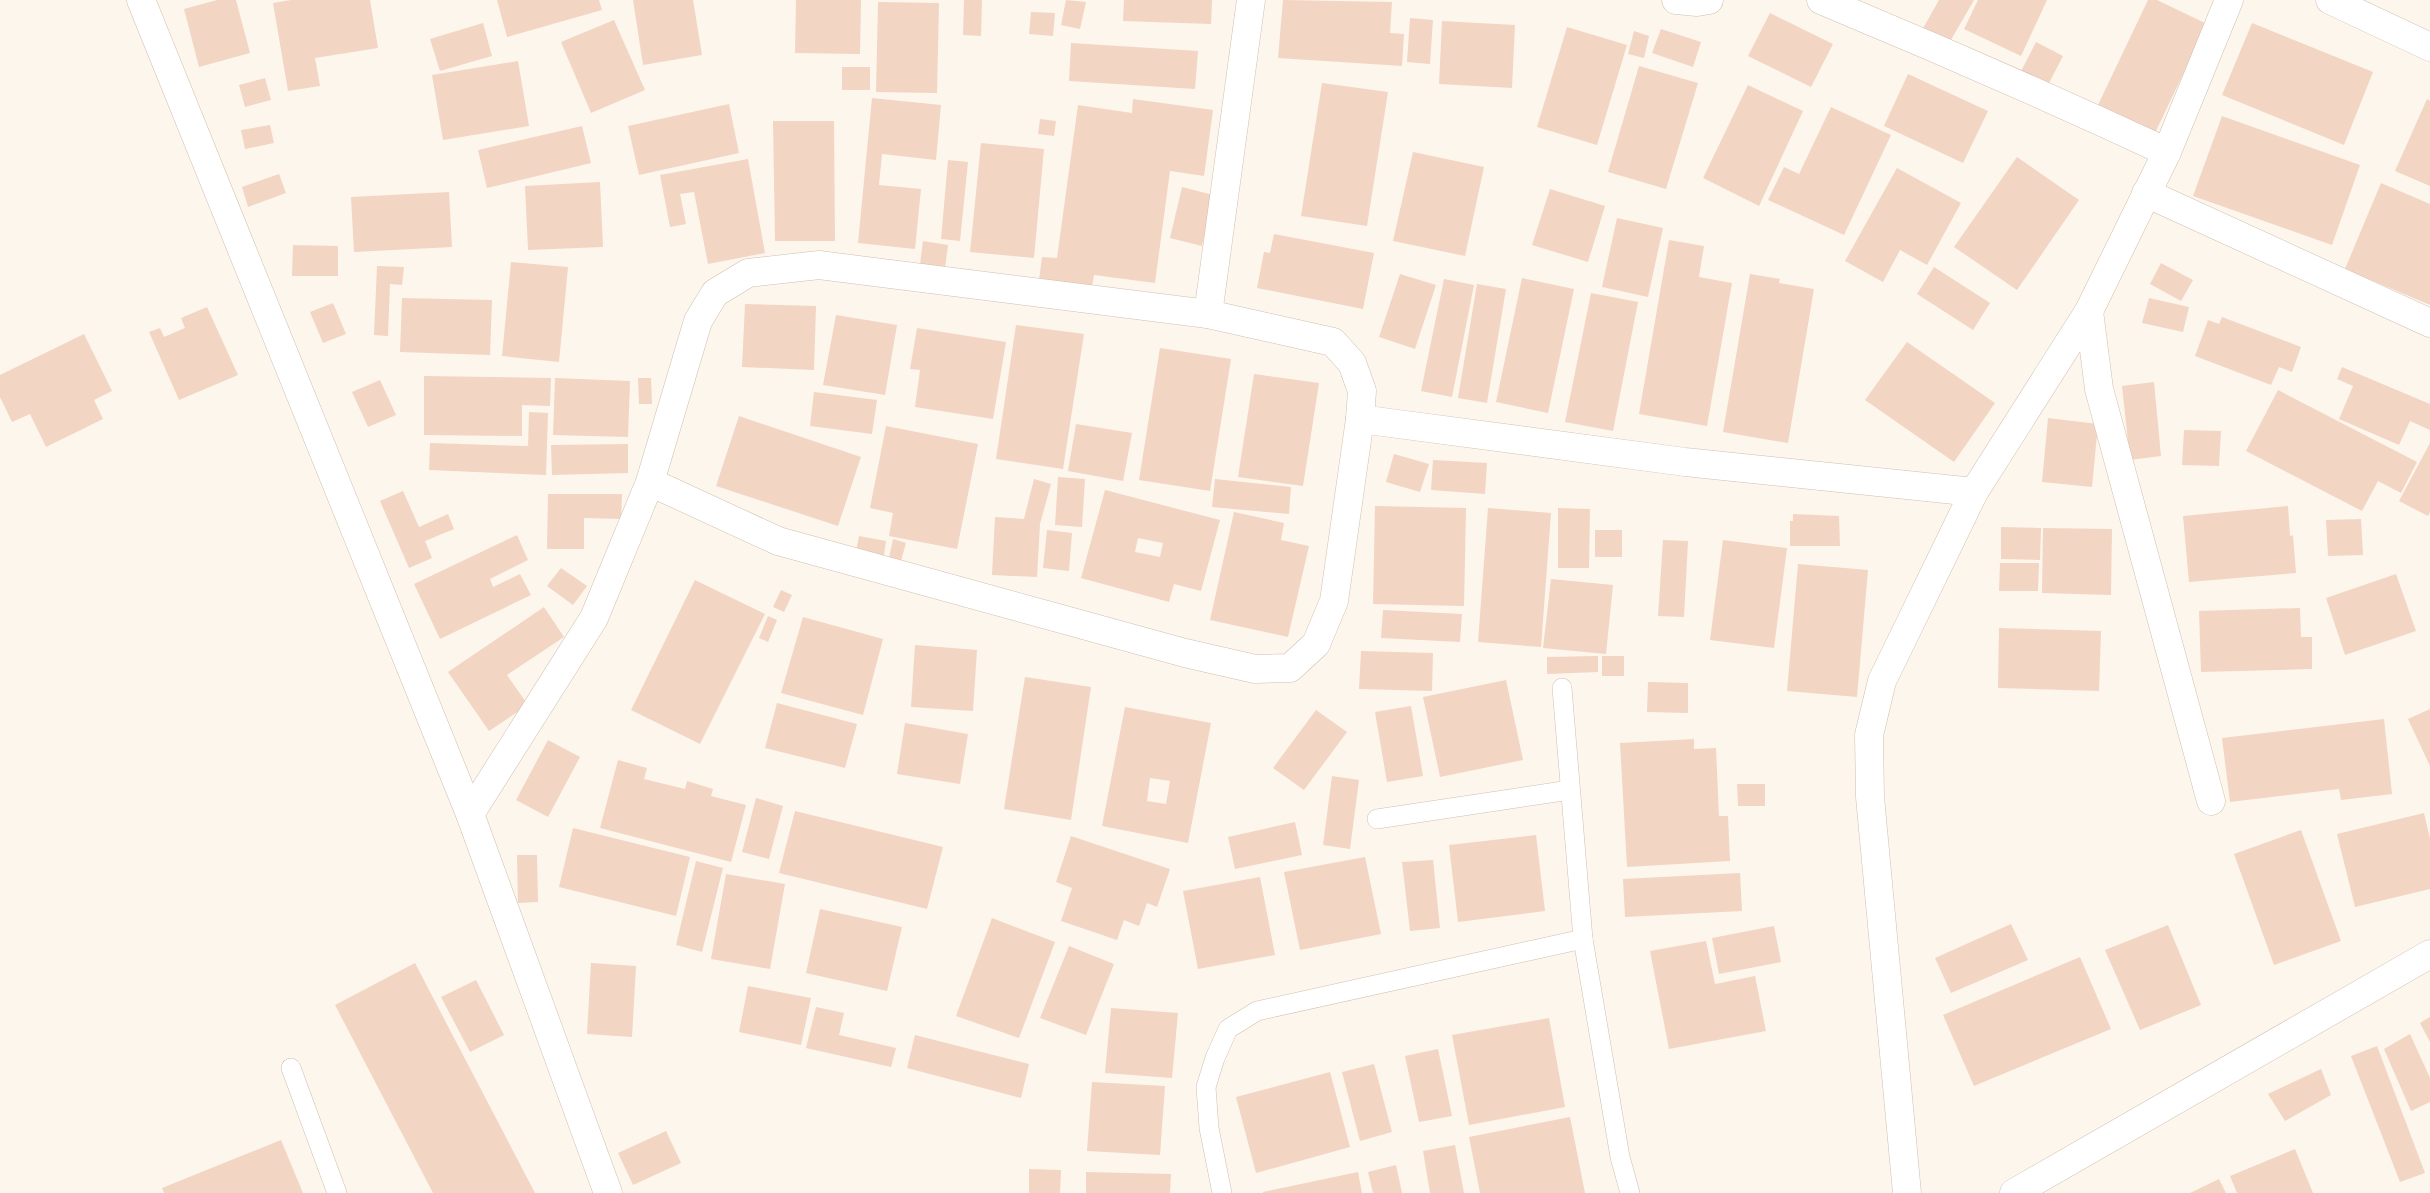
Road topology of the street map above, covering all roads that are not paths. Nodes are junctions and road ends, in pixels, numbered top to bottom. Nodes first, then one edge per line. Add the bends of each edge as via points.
1 (141, 0) edge
2 (1251, 0) edge
3 (1676, 0) edge
4 (1709, 0) edge
5 (1821, 0) edge
6 (2229, 0) edge
7 (2330, 0) edge
8 (2430, 47) edge
9 (2167, 152) junction
10 (2146, 194) junction
11 (2089, 311) junction
12 (1208, 314) junction
13 (2430, 323) edge
14 (1360, 419) junction
15 (650, 482) junction
16 (1974, 492) junction
17 (1562, 688) dead end
18 (1570, 790) junction
19 (2211, 801) dead end
20 (470, 814) junction
21 (1377, 819) dead end
22 (1583, 939) junction
23 (2430, 954) edge
24 (291, 1068) dead end
25 (337, 1193) edge
26 (608, 1193) edge
27 (1222, 1193) edge
28 (1630, 1193) edge
29 (1907, 1193) edge
30 (2014, 1193) edge

1 - 20 street
2 - 12 street
3 - 4 street
5 - 9 street via 2025,86
6 - 9 street
7 - 8 street
9 - 10 street
10 - 11 street
10 - 13 street
11 - 16 street
11 - 19 street via 2099,389
12 - 14 street via 1333,342 1352,363 1362,391
12 - 15 street via 819,264 748,273 715,293 698,322
14 - 15 street via 1334,601 1316,644 1290,668 1255,669 1185,653 778,541
14 - 16 street via 1685,462
15 - 20 street via 594,618
16 - 29 street via 1882,681 1869,735 1870,797
17 - 18 lane
18 - 21 lane
18 - 22 lane
20 - 26 street
22 - 27 lane via 1257,1011 1228,1029 1206,1088 1208,1128
22 - 28 lane via 1620,1157
23 - 30 street
24 - 25 lane

